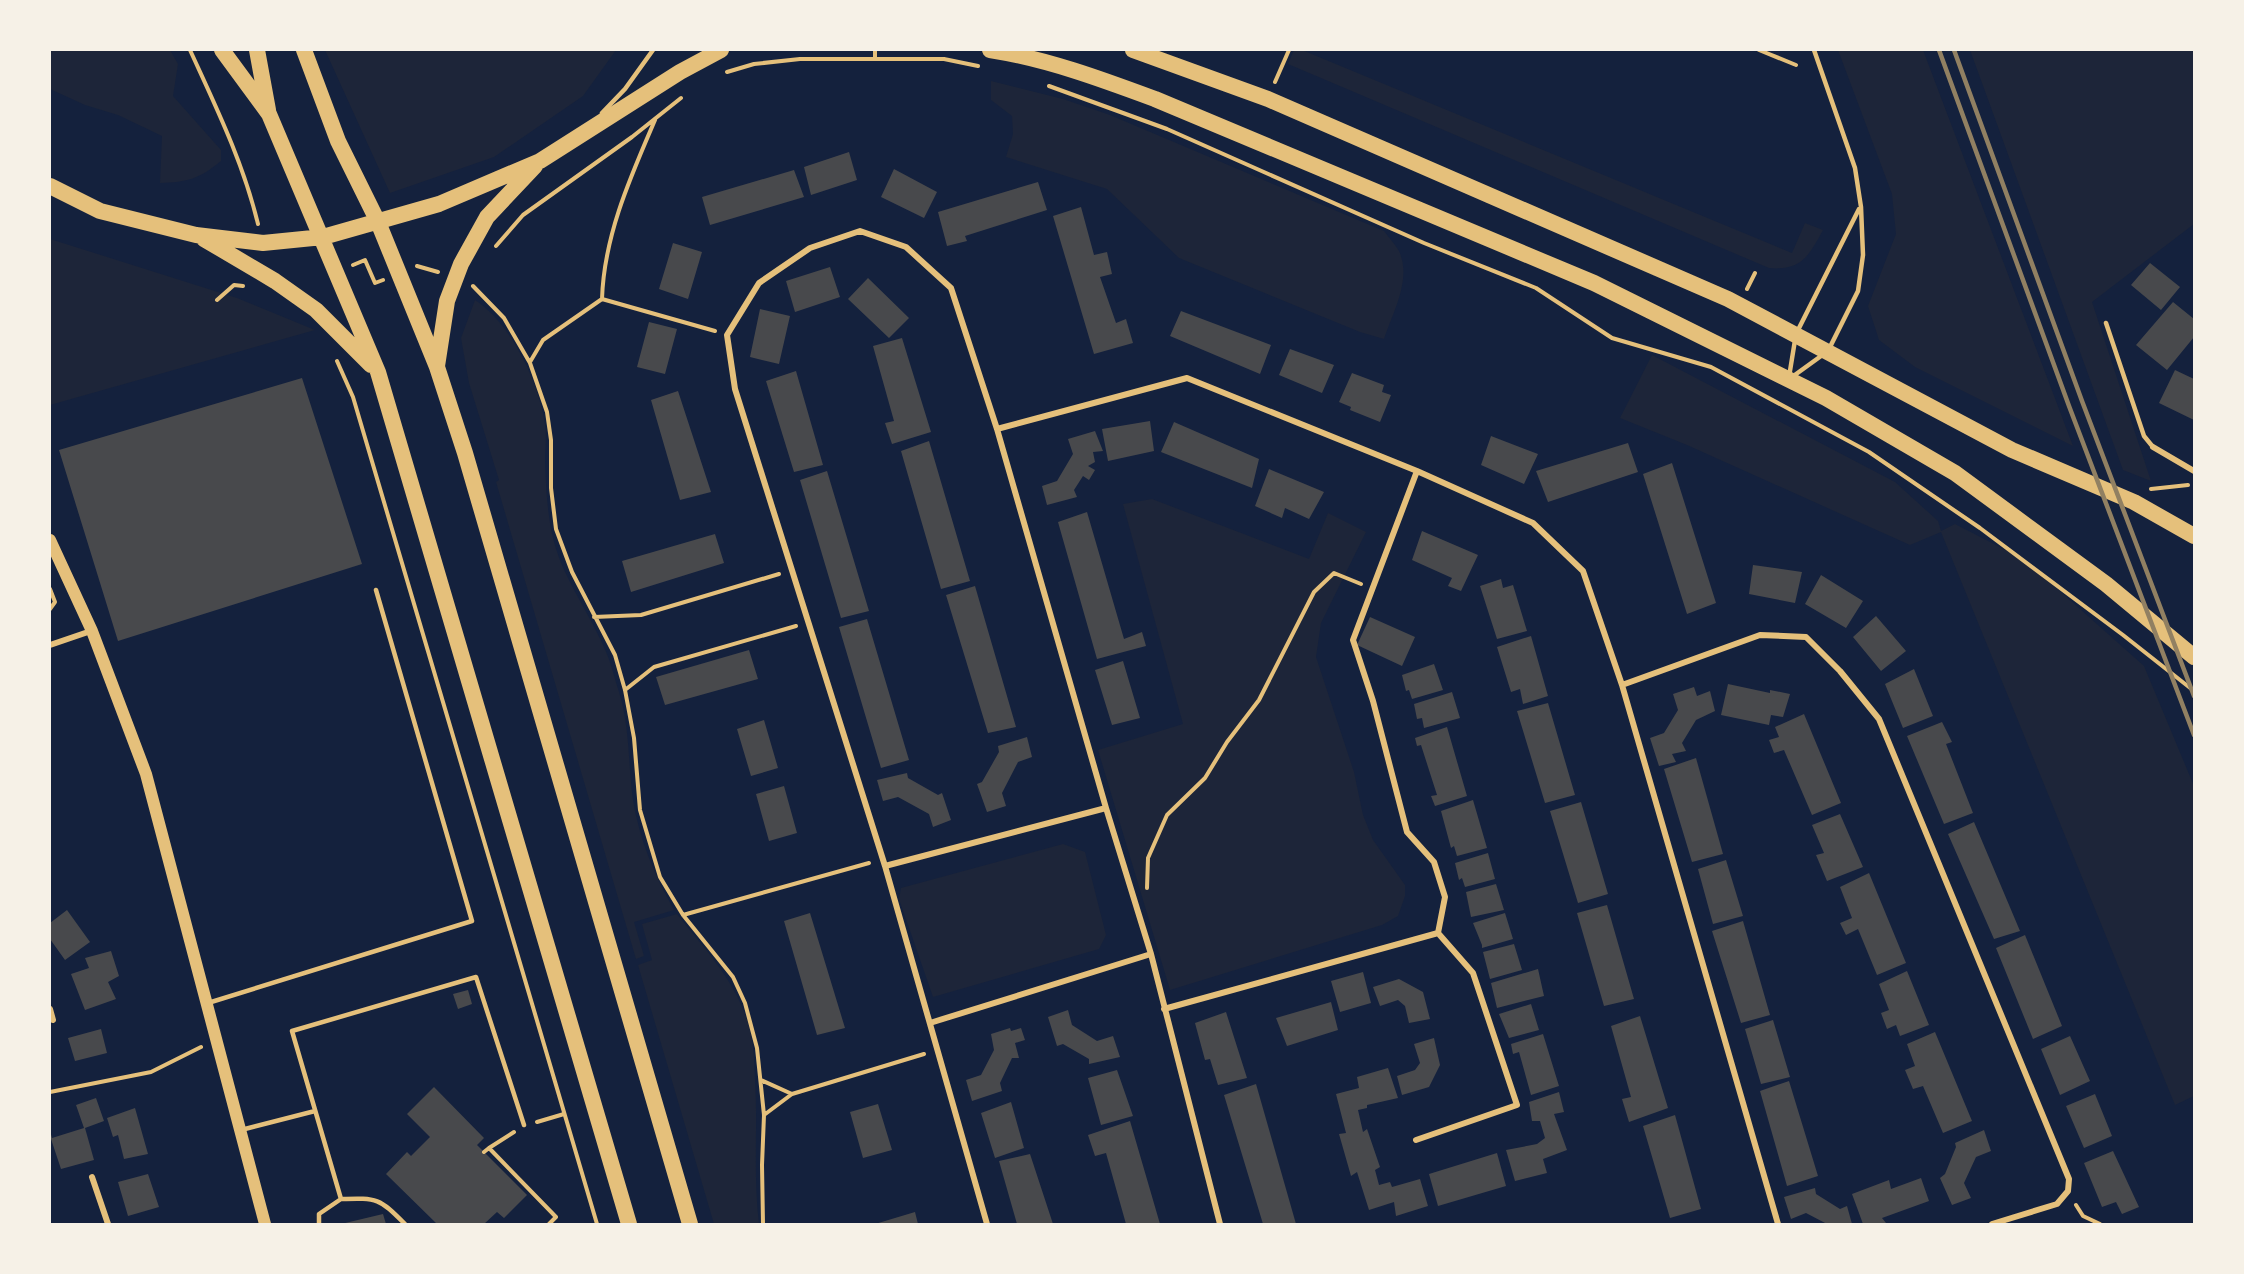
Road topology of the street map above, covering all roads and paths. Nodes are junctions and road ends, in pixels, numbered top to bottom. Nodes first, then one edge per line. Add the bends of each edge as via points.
1 (190, 50) edge
2 (222, 50) edge
3 (257, 50) edge
4 (304, 50) edge
5 (653, 50) edge
6 (722, 50) edge
7 (875, 50) edge
8 (990, 50) edge
9 (1133, 50) edge
10 (1289, 50) edge
11 (1759, 50) edge
12 (1814, 50) edge
13 (874, 58) junction
14 (1796, 66) dead end
15 (984, 67) dead end
16 (718, 74) dead end
17 (1048, 86) dead end
18 (686, 95) dead end
19 (1268, 99) junction
20 (269, 114) junction
21 (656, 118) junction
22 (588, 129) junction
23 (540, 161) junction
24 (50, 186) edge
25 (1861, 207) junction
26 (378, 222) junction
27 (196, 235) junction
28 (322, 237) junction
29 (263, 243) junction
30 (494, 249) dead end
31 (260, 272) junction
32 (337, 272) junction
33 (399, 273) junction
34 (478, 276) dead end
35 (455, 279) junction
36 (472, 285) junction
37 (603, 299) junction
38 (217, 300) dead end
39 (2106, 323) dead end
40 (727, 334) junction
41 (1796, 334) junction
42 (1828, 351) junction
43 (331, 352) dead end
44 (530, 363) junction
45 (437, 367) junction
46 (378, 372) junction
47 (1789, 379) junction
48 (997, 429) junction
49 (2153, 447) joint
50 (1417, 471) junction
51 (2194, 471) edge
52 (2194, 484) edge
53 (2134, 502) junction
54 (2194, 536) edge
55 (50, 540) edge
56 (792, 570) junction
57 (50, 589) edge
58 (1372, 589) junction
59 (376, 590) dead end
60 (50, 609) edge
61 (594, 617) junction
62 (808, 623) junction
63 (92, 631) junction
64 (50, 645) edge
65 (2194, 657) edge
66 (1622, 685) junction
67 (625, 690) junction
68 (2194, 691) edge
69 (1106, 808) junction
70 (883, 863) junction
71 (1132, 894) junction
72 (682, 915) junction
73 (1438, 933) junction
74 (1151, 954) junction
75 (208, 1003) junction
76 (50, 1009) edge
77 (1164, 1010) junction
78 (53, 1020) dead end
79 (930, 1023) junction
80 (218, 1039) junction
81 (938, 1050) junction
82 (760, 1080) junction
83 (50, 1092) edge
84 (792, 1094) junction
85 (315, 1110) junction
86 (564, 1114) junction
87 (764, 1115) junction
88 (524, 1125) junction
89 (241, 1130) junction
90 (1416, 1140) dead end
91 (489, 1148) junction
92 (484, 1152) dead end
93 (92, 1177) dead end
94 (2068, 1191) junction
95 (341, 1199) junction
96 (108, 1224) edge
97 (265, 1224) edge
98 (320, 1224) edge
99 (405, 1224) edge
100 (549, 1224) edge
101 (597, 1224) edge
102 (629, 1224) edge
103 (690, 1224) edge
104 (764, 1224) edge
105 (987, 1224) edge
106 (1220, 1224) edge
107 (1778, 1224) edge
108 (1992, 1224) edge
109 (2100, 1224) edge

1 - 29 path via 232,142
2 - 20 highway
3 - 20 highway
4 - 26 highway via 338,141
5 - 22 lane via 625,89
6 - 22 highway
7 - 13 path
8 - 47 highway via 1018,54 1100,78 1155,99 1594,283
9 - 19 highway
10 - 19 path
11 - 14 path
12 - 25 lane via 1855,168
13 - 15 path via 944,59
13 - 16 path via 800,59 754,64
17 - 68 path via 1167,129 1536,288 1612,339 1711,367 1878,458 1980,528
18 - 21 path
19 - 41 highway via 1728,299
20 - 28 highway
21 - 30 path via 523,215
21 - 37 path via 622,198 603,272
22 - 23 highway
23 - 26 highway via 439,204
23 - 35 highway via 487,217
24 - 27 highway via 100,211
25 - 41 lane
25 - 42 lane via 1863,255 1858,291
26 - 28 highway
26 - 33 highway
27 - 29 highway
27 - 31 highway
28 - 29 highway
28 - 32 highway
31 - 38 path via 256,287 234,285
31 - 46 highway via 316,310
32 - 33 path via 365,260 375,283
32 - 46 highway
33 - 35 path via 419,265
33 - 45 highway
34 - 36 path
35 - 36 path
35 - 45 highway via 447,301
36 - 44 path via 504,318
37 - 40 path
37 - 44 path via 543,340
39 - 49 lane via 2144,436
40 - 48 street via 759,283 810,248 860,231 906,248 951,288
40 - 56 street via 735,389
41 - 42 highway
41 - 47 lane
42 - 47 lane
42 - 53 highway via 2012,450
43 - 86 path via 353,397
44 - 61 path via 547,412 556,529
45 - 103 highway
46 - 102 highway
47 - 65 highway via 1955,474 2106,584
48 - 50 street via 1187,378
48 - 69 street
49 - 51 street
50 - 58 street
50 - 66 street via 1533,523 1583,571
52 - 53 path via 2151,489
53 - 54 highway
55 - 63 main road
56 - 61 path via 641,615
56 - 62 street
57 - 60 path via 55,602
58 - 71 path via 1334,573 1314,592 1259,700 1205,778 1167,815 1148,858 1148,888
58 - 73 street via 1353,640 1407,832 1434,862 1445,897
59 - 75 lane via 472,921
61 - 67 path via 615,655
62 - 67 path via 654,667
62 - 70 street
63 - 64 street
63 - 75 main road via 146,774
66 - 94 street via 1760,635 1806,637 1840,671 1879,719 2069,1179
66 - 107 street
67 - 72 path via 640,810 660,877
69 - 70 street
69 - 71 street
70 - 72 path
70 - 79 street
71 - 74 street
72 - 82 path via 733,977 745,1003 757,1048
73 - 77 street
73 - 90 street via 1473,973 1517,1105
74 - 77 street
74 - 79 street
75 - 80 main road
76 - 78 street
77 - 106 street
79 - 81 street
80 - 83 path via 151,1072
80 - 89 main road
81 - 84 path
81 - 105 street
82 - 84 path
82 - 87 path
84 - 87 path
85 - 88 lane via 292,1031 476,977
85 - 89 lane
85 - 95 lane
86 - 88 path
86 - 101 path
87 - 104 path
88 - 91 path
89 - 97 main road
91 - 92 path
91 - 100 path via 556,1217
93 - 96 street
94 - 108 street via 2057,1204
94 - 109 path via 2083,1216
95 - 98 lane via 319,1214
95 - 99 lane via 370,1198 387,1206

